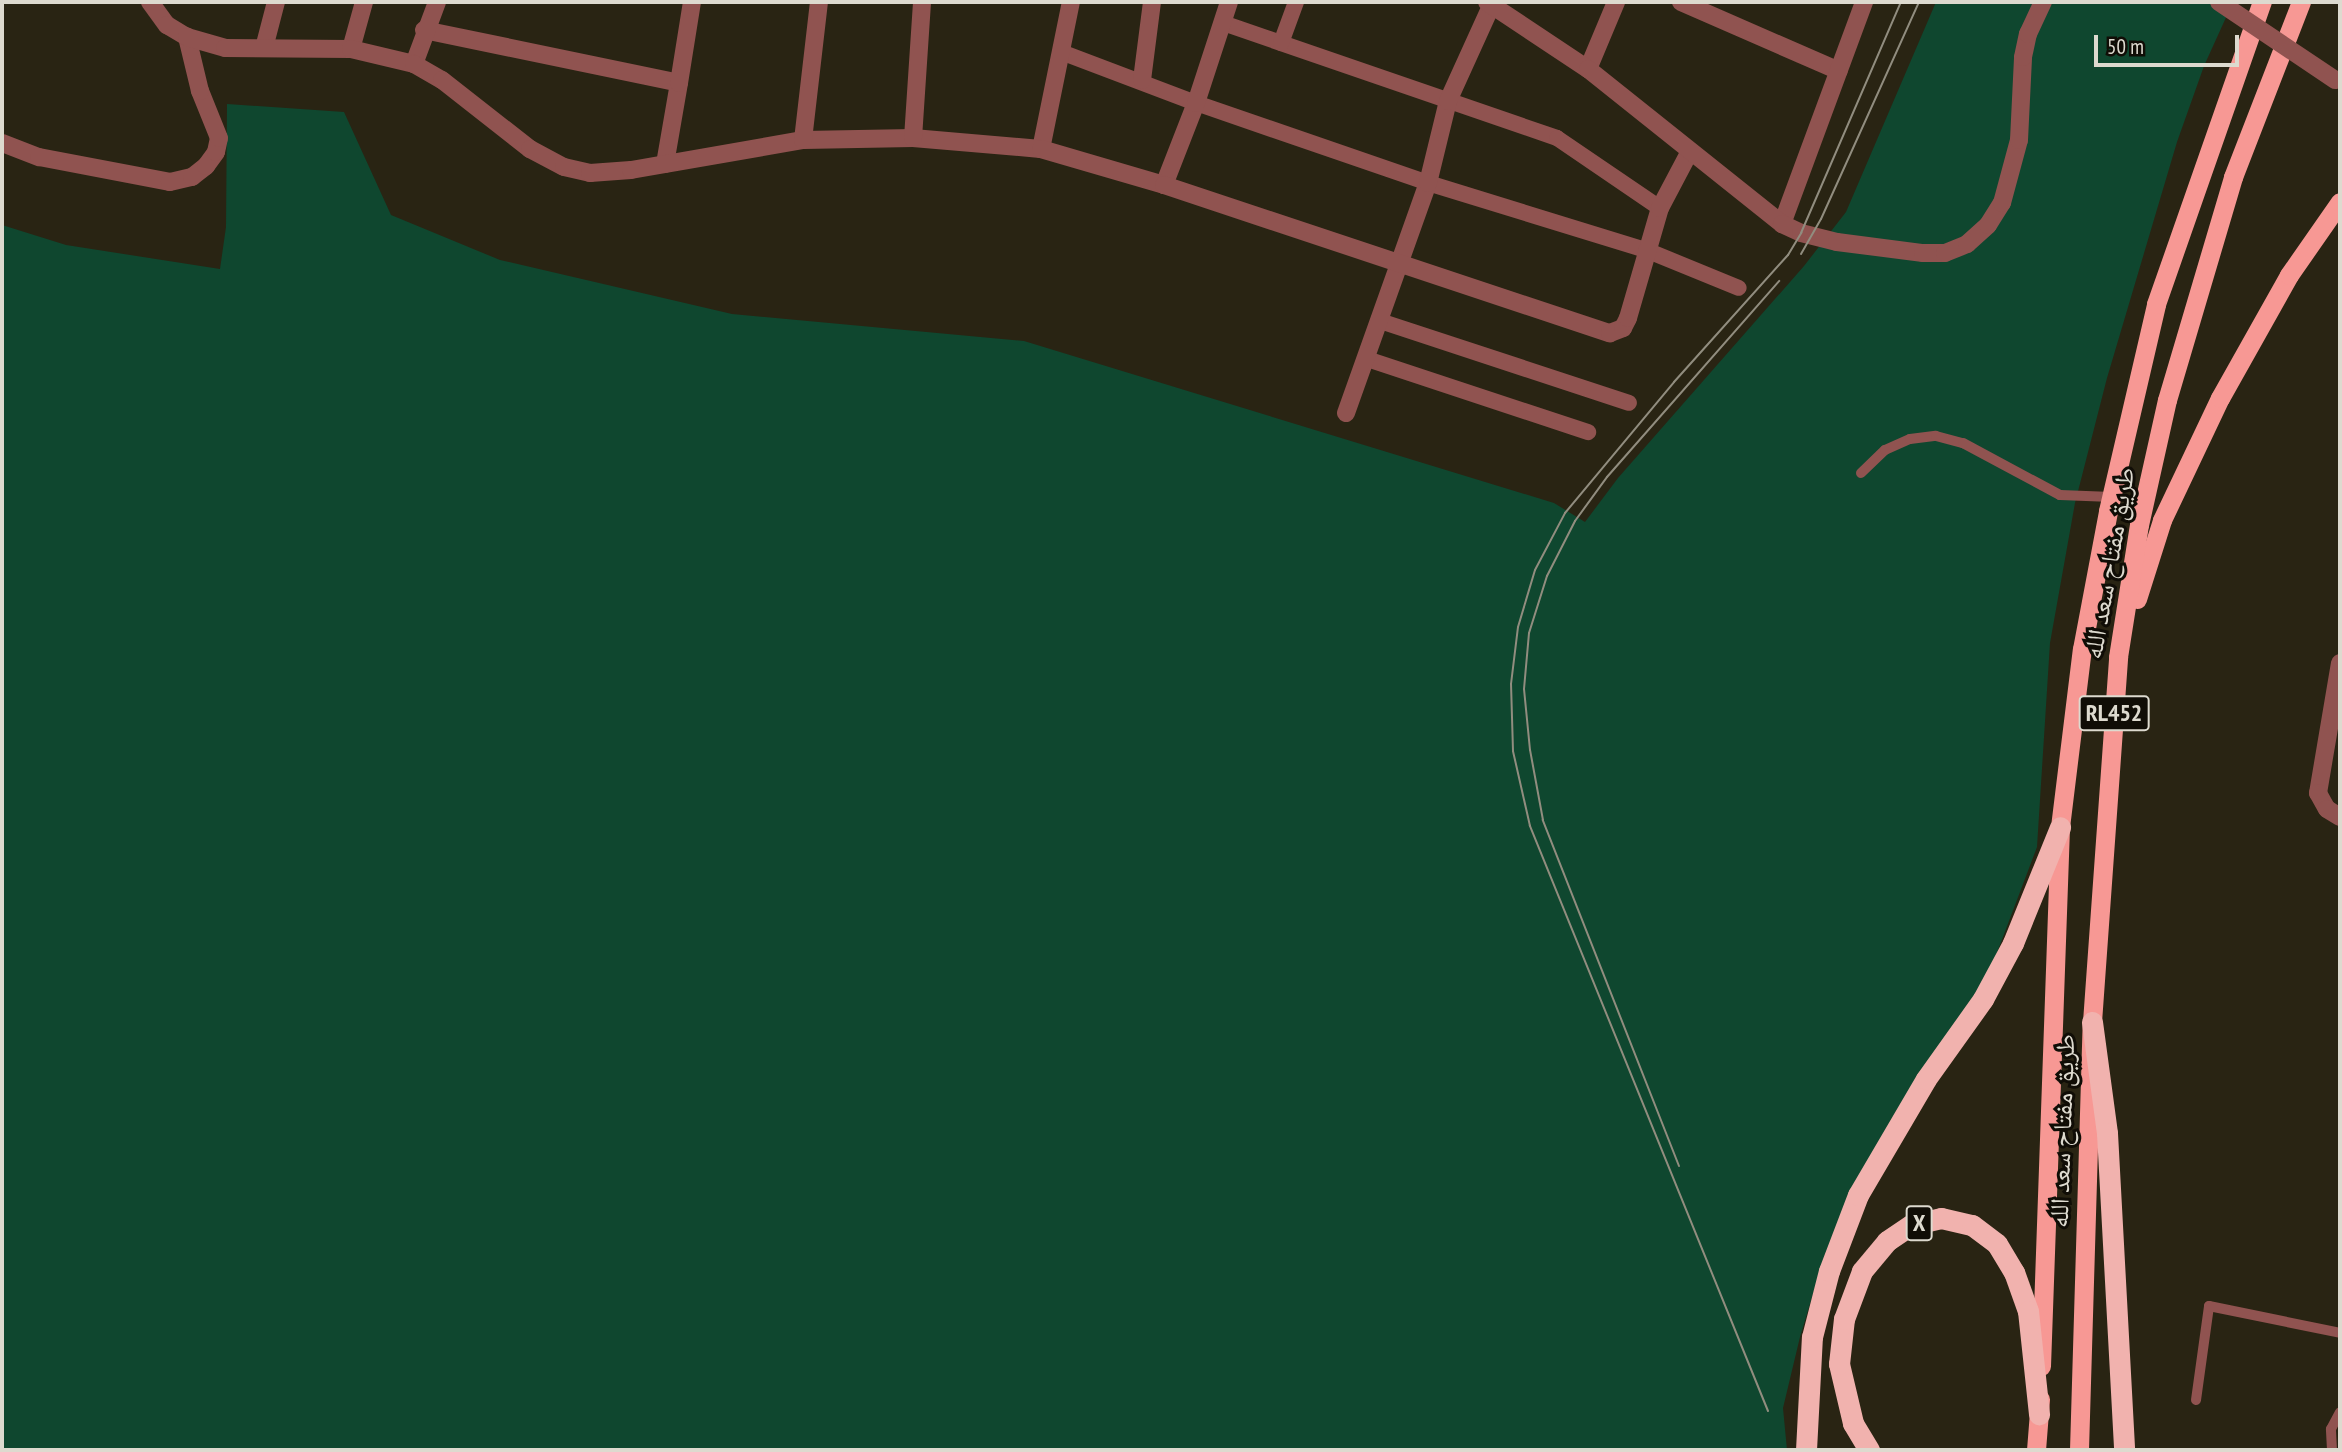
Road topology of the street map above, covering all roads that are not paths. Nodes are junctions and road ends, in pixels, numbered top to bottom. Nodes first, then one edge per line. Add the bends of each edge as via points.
1 (150, 2) edge
2 (276, 2) edge
3 (364, 2) edge
4 (437, 2) edge
5 (692, 2) edge
6 (819, 2) edge
7 (922, 2) edge
8 (1071, 2) edge
9 (1152, 2) edge
10 (1229, 2) edge
11 (1296, 2) edge
12 (1616, 2) edge
13 (1681, 2) edge
14 (1864, 2) edge
15 (2219, 2) edge
16 (2262, 2) edge
17 (2301, 2) edge
18 (1491, 3) edge
19 (2043, 4) edge
20 (1223, 23) junction
21 (424, 30) junction
22 (187, 37) junction
23 (1281, 43) junction
24 (264, 48) junction
25 (351, 49) junction
26 (1061, 52) junction
27 (414, 64) junction
28 (1588, 69) junction
29 (1839, 72) junction
30 (1142, 80) junction
31 (2338, 81) edge
32 (680, 83) junction
33 (1448, 102) junction
34 (1196, 103) junction
35 (913, 138) junction
36 (803, 140) junction
37 (2, 143) edge
38 (1041, 149) junction
39 (1690, 151) junction
40 (665, 164) junction
41 (1428, 183) junction
42 (1164, 185) junction
43 (2340, 202) edge
44 (1660, 208) junction
45 (1782, 224) junction
46 (1646, 250) junction
47 (1398, 262) junction
48 (1739, 288) dead end
49 (1380, 321) junction
50 (1367, 359) junction
51 (1629, 403) dead end
52 (1346, 413) dead end
53 (1588, 432) dead end
54 (1861, 473) dead end
55 (2112, 497) junction
56 (2118, 657) junction
57 (2340, 663) edge
58 (2340, 817) edge
59 (2060, 827) junction
60 (2092, 1022) junction
61 (2340, 1333) edge
62 (2196, 1400) dead end
63 (2340, 1412) edge
64 (2039, 1414) junction
65 (1806, 1450) edge
66 (1869, 1450) edge
67 (2036, 1450) edge
68 (2079, 1450) edge
69 (2124, 1450) edge
70 (2332, 1450) edge

1 - 22 street via 167,25
2 - 24 street
3 - 25 street
4 - 21 street
5 - 32 street
6 - 36 street
7 - 35 street
8 - 26 street
9 - 30 street
10 - 20 street
11 - 23 street
12 - 28 street
13 - 29 street
14 - 29 street
15 - 31 street, bridge
16 - 55 highway, طريق مفتاح سعد الله / RL452 via 2156,304
17 - 56 highway, طريق مفتاح سعد الله / RL452 via 2233,177 2167,400 2139,525
18 - 28 street
18 - 33 street
19 - 45 street via 2023,57 2019,140 2009,181 2002,203 1967,244 1945,253 1923,253 1837,242
20 - 23 street
20 - 34 street
21 - 27 street
21 - 32 street
22 - 24 street via 225,48
22 - 37 street via 200,91 219,138 211,159 192,177 170,182 39,157
23 - 33 street
24 - 25 street
25 - 27 street
26 - 30 street
26 - 38 street
27 - 40 street via 442,80 530,149 564,167 590,173
28 - 39 street
29 - 45 street
30 - 34 street
32 - 40 street
33 - 41 street
33 - 44 street via 1556,138
34 - 41 street
34 - 42 street
35 - 36 street
35 - 38 street
36 - 40 street
38 - 42 street
39 - 44 street
39 - 45 street
41 - 46 street
41 - 47 street
42 - 47 street
43 - 56 highway via 2289,275 2220,398 2162,520
44 - 46 street
46 - 47 street via 1628,318 1618,332 1610,333
46 - 48 street
47 - 49 street
49 - 50 street
49 - 51 street
50 - 52 street
50 - 53 street
54 - 55 lane via 1885,450 1910,439 1936,436 1963,443 2060,495
55 - 59 highway, طريق مفتاح سعد الله / RL452 via 2082,649
56 - 60 highway, طريق مفتاح سعد الله / RL452
57 - 58 street via 2318,793 2327,808
59 - 64 highway, طريق مفتاح سعد الله / RL452
59 - 65 highway via 2013,943 1983,999 1919,1089 1858,1195 1829,1271 1812,1337
60 - 68 highway, طريق مفتاح سعد الله / RL452
60 - 69 highway via 2107,1133
61 - 62 lane via 2209,1306
63 - 70 lane via 2330,1429
64 - 66 highway, X via 2028,1311 2014,1272 1997,1244 1972,1225 1941,1218 1912,1225 1887,1241 1862,1270 1844,1320 1839,1364 1853,1423
64 - 67 highway, طريق مفتاح سعد الله / RL452

